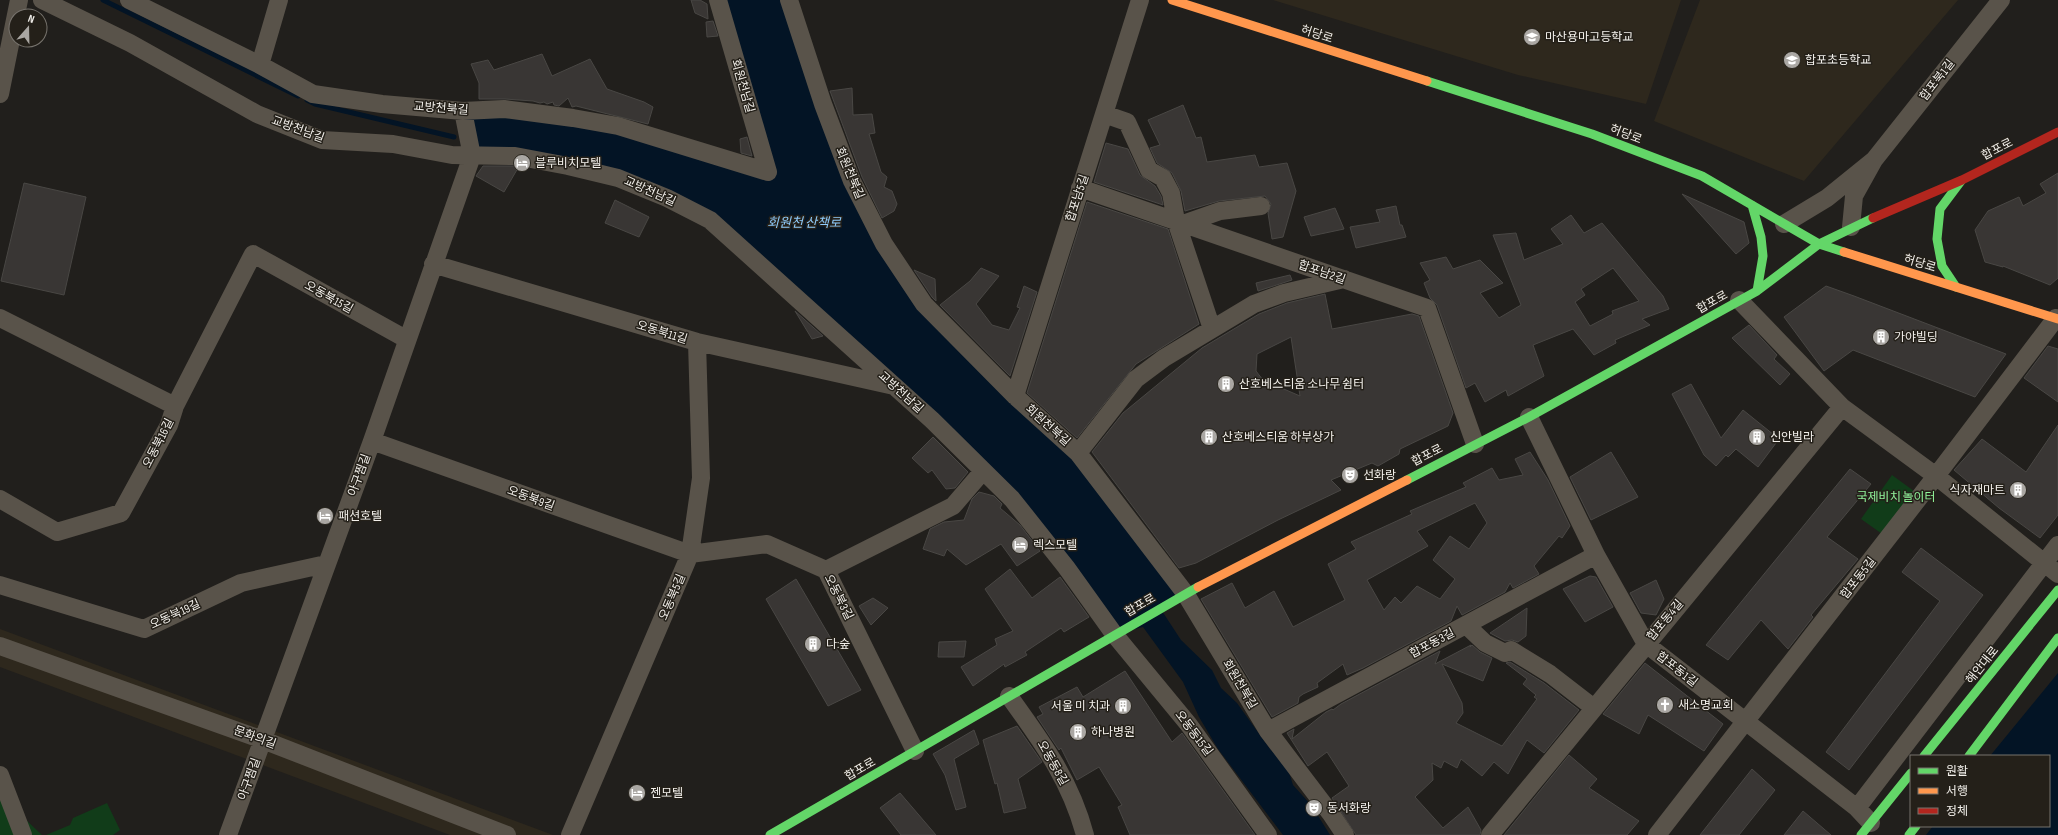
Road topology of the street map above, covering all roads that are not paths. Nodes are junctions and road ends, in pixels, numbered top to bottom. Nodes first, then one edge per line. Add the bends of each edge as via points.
1 (19, 0) edge
2 (42, 0) edge
3 (129, 0) edge
4 (279, 0) edge
5 (718, 0) edge
6 (789, 0) edge
7 (1140, 0) edge
8 (1172, 0) edge
9 (2001, 0) edge
10 (260, 64) junction
11 (0, 94) edge
12 (463, 111) junction
13 (1104, 114) junction
14 (2058, 132) edge
15 (472, 156) junction
16 (1874, 160) junction
17 (768, 172) joint
18 (1962, 180) junction
19 (1080, 188) junction
20 (1752, 205) junction
21 (1260, 206) dead end
22 (1180, 222) junction
23 (1784, 224) junction
24 (1851, 227) junction
25 (1819, 244) junction
26 (253, 254) joint
27 (433, 264) junction
28 (1344, 279) junction
29 (1956, 287) junction
30 (1757, 290) junction
31 (1739, 300) junction
32 (0, 318) edge
33 (2057, 318) edge
34 (1212, 329) junction
35 (406, 339) junction
36 (697, 342) junction
37 (895, 386) junction
38 (1015, 396) junction
39 (176, 406) junction
40 (1842, 407) junction
41 (1529, 416) junction
42 (372, 441) junction
43 (1475, 444) junction
44 (1078, 453) junction
45 (983, 471) junction
46 (1936, 476) junction
47 (0, 499) edge
48 (2058, 546) edge
49 (690, 554) junction
50 (1596, 555) junction
51 (326, 564) junction
52 (2051, 568) edge
53 (826, 570) junction
54 (0, 585) edge
55 (2058, 590) edge
56 (1185, 593) junction
57 (1466, 625) junction
58 (1114, 634) junction
59 (2058, 638) edge
60 (1646, 644) junction
61 (0, 646) edge
62 (1009, 696) junction
63 (1594, 708) junction
64 (1746, 722) junction
65 (1268, 731) junction
66 (263, 740) junction
67 (915, 751) junction
68 (1925, 755) edge
69 (1970, 755) edge
70 (1910, 774) edge
71 (0, 775) edge
72 (1857, 808) junction
73 (1915, 827) edge
74 (1866, 829) edge
75 (23, 835) edge
76 (228, 835) edge
77 (507, 835) edge
78 (570, 835) edge
79 (770, 835) edge
80 (1085, 835) edge
81 (1268, 835) edge
82 (1345, 835) edge
83 (1490, 835) edge
84 (1657, 835) edge
85 (1909, 835) edge

1 - 11 street
2 - 15 street, 교방천남길 via 130,43 256,114 322,140 393,144 452,155
3 - 10 street, 교방천북길
4 - 10 street
5 - 17 street, 회원천남길
6 - 38 street, 회원천북길 via 823,104 852,181 884,244 924,304
7 - 13 street, 합포남5길
8 - 20 main road, 허당로 via 1592,134 1702,176
9 - 16 street, 합포북1길
10 - 12 street, 교방천북길 via 313,94 382,104
12 - 15 street
12 - 17 street, 교방천북길 via 504,109 618,126
13 - 19 street, 합포남5길
13 - 22 street via 1127,122 1149,170 1164,178
14 - 18 main road, 합포로
15 - 27 street, 아구찜길
15 - 37 street, 교방천남길 via 515,156 618,178 667,198 710,220
16 - 23 street via 1827,198
16 - 24 street via 1854,196
18 - 24 main road, 합포로
18 - 29 main road via 1940,209 1937,239 1942,266
19 - 22 street, 합포남2길
19 - 38 street, 합포남5길
20 - 23 main road, 허당로
20 - 30 main road via 1761,237 1763,256
21 - 22 street via 1220,211
22 - 28 street, 합포남2길
22 - 34 street
23 - 25 main road, 허당로
24 - 25 main road, 합포로
25 - 29 main road, 허당로
25 - 30 main road, 합포로
26 - 35 street, 오동북15길
26 - 39 street, 오동북16길
27 - 35 street, 아구찜길
27 - 36 street, 오동북11길
28 - 34 street via 1284,293 1254,304
28 - 43 street, 합포남2길 via 1427,308
29 - 33 main road, 허당로
30 - 31 main road, 합포로
31 - 40 street
31 - 41 main road, 합포로
32 - 39 street
33 - 46 street, 합포동5길
34 - 44 street via 1164,358 1136,379
35 - 42 street, 아구찜길
36 - 37 street, 오동북11길
36 - 49 street, 오동북5길 via 701,478
37 - 45 street, 교방천남길
38 - 44 street, 회원천북길
39 - 47 street, 오동북16길 via 169,425 121,513 57,532
40 - 46 street
40 - 60 street, 합포동4길
41 - 43 main road, 합포로
41 - 50 street, 합포동1길
42 - 49 street, 오동북9길
42 - 51 street, 아구찜길
43 - 56 main road, 합포로
44 - 56 street, 회원천북길
45 - 53 street via 952,506
45 - 58 street, 교방천남길 via 1012,499 1066,567
46 - 52 street
46 - 64 street, 합포동5길
48 - 52 street
49 - 53 street, 오동북3길 via 767,544
49 - 78 street, 오동북5길
50 - 57 street, 합포동3길
50 - 60 street, 합포동1길
51 - 54 street, 오동북19길 via 241,583 144,629
51 - 66 street, 아구찜길
52 - 72 street
53 - 67 street, 오동북3길
55 - 68 main road, 해안대로
56 - 58 main road, 합포로
56 - 65 street, 회원천북길
57 - 63 street via 1485,643 1505,653 1511,650 1550,674
57 - 65 street, 합포동3길
58 - 62 main road, 합포로
58 - 81 street, 오동동15길 via 1189,725
59 - 69 main road
60 - 63 street, 합포동4길
60 - 64 street, 합포동1길
61 - 66 street, 문화의길
62 - 67 main road, 합포로
62 - 80 street, 오동동8길 via 1061,772
63 - 83 street, 합포동4길
64 - 72 street, 합포동1길
64 - 84 street, 합포동5길
65 - 82 street, 회원천북길
66 - 76 street, 아구찜길
66 - 77 street, 문화의길
67 - 79 main road, 합포로
70 - 74 main road
71 - 75 street
72 - 74 street, 합포동1길
73 - 85 main road

